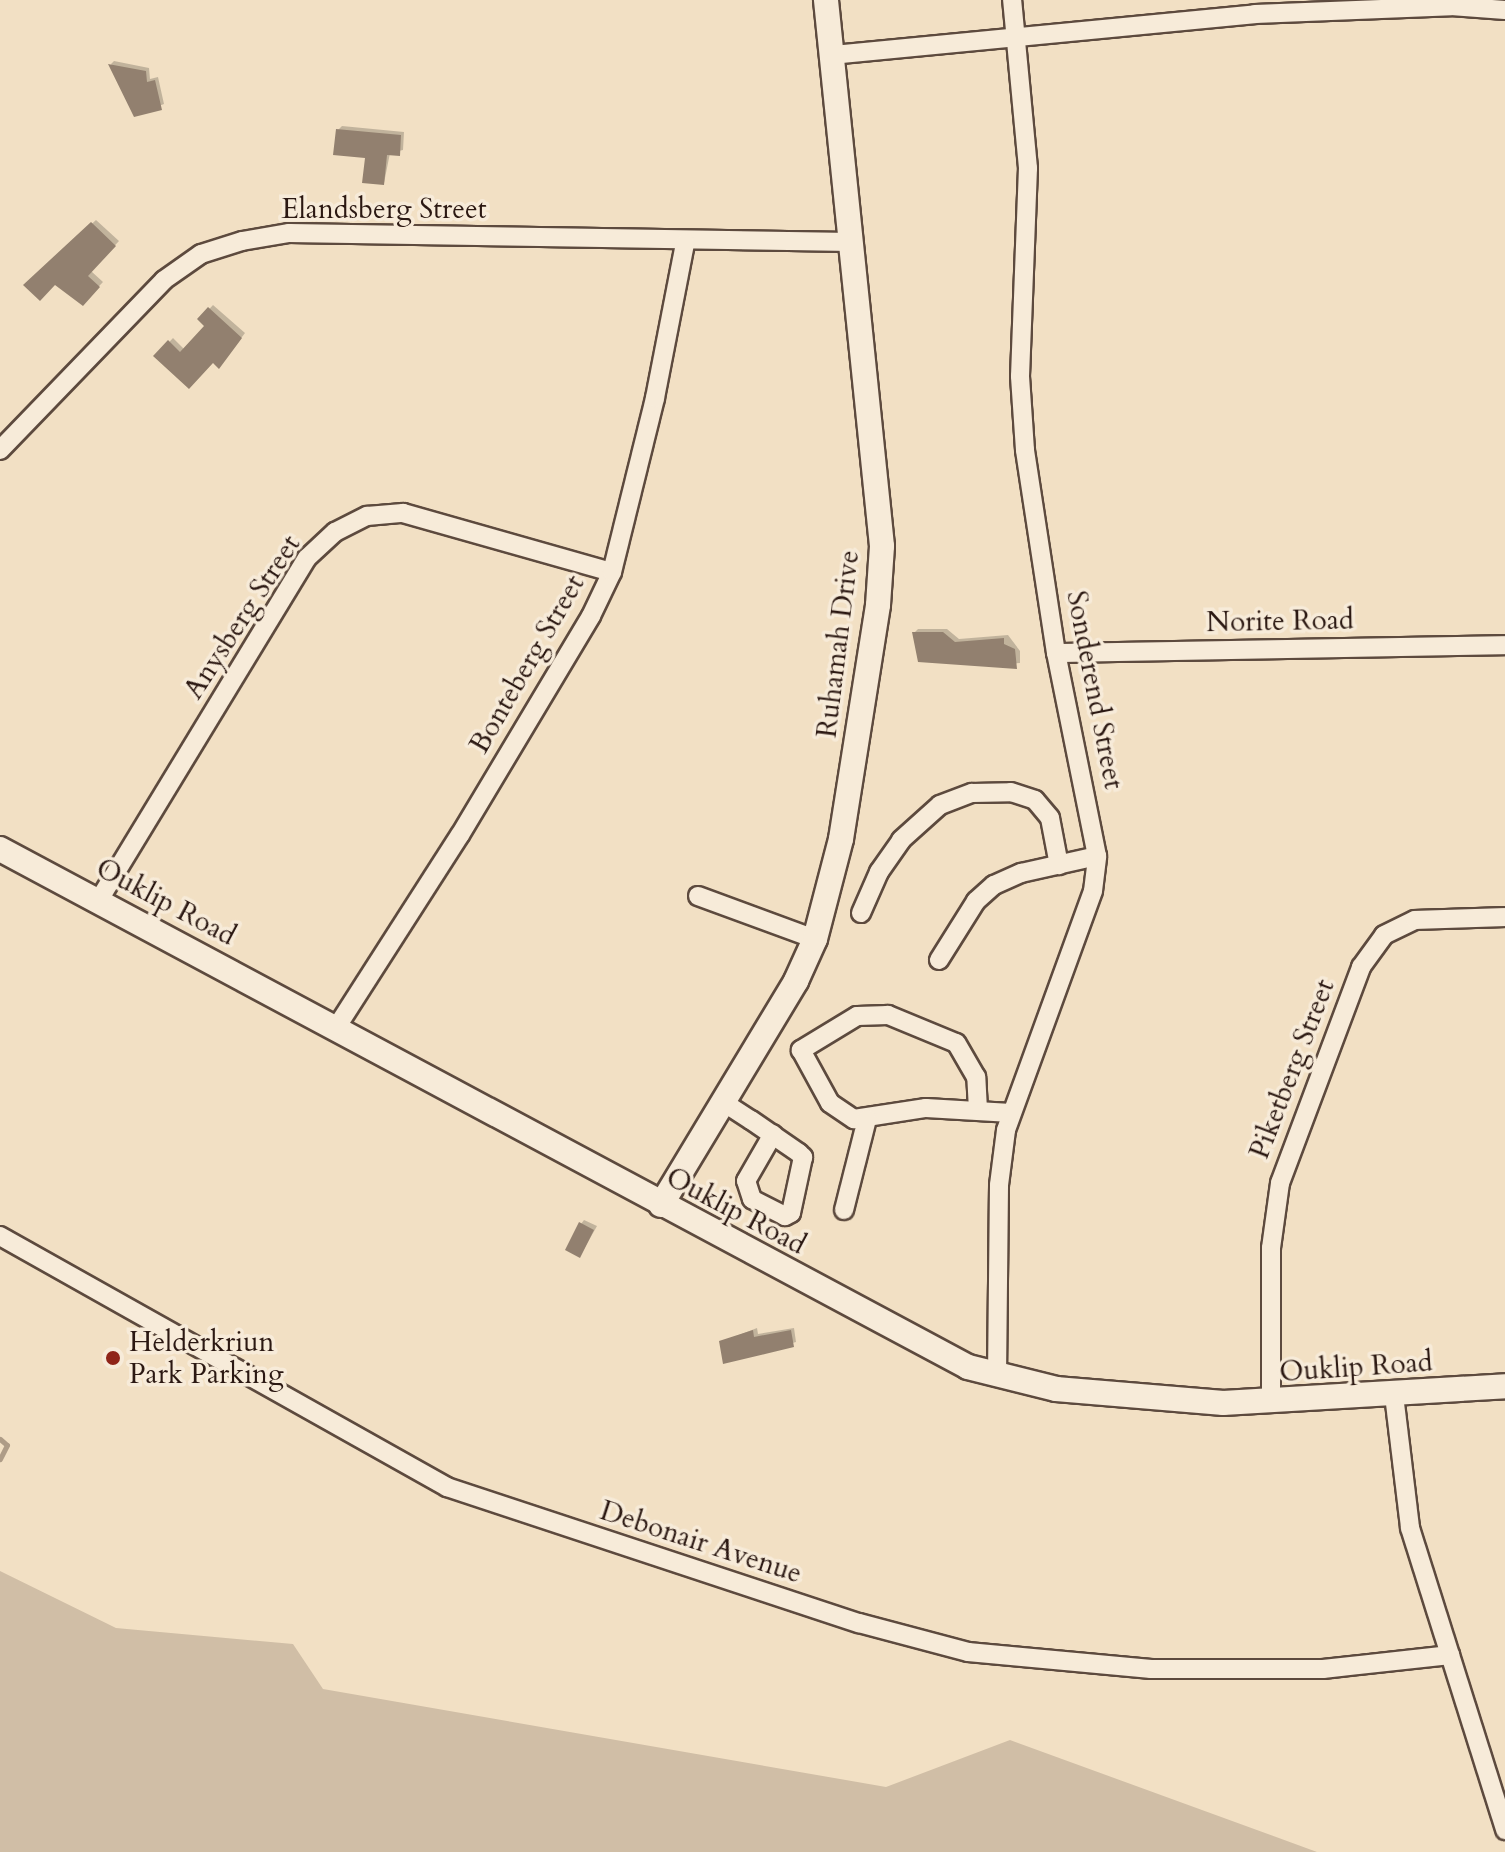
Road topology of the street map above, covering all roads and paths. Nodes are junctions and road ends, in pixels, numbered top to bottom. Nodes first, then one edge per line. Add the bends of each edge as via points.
1 (826, 0) edge
2 (1012, 0) edge
3 (1257, 7) edge
4 (1505, 10) edge
5 (1017, 39) junction
6 (832, 55) junction
7 (851, 242) junction
8 (685, 243) junction
9 (0, 450) edge
10 (612, 572) junction
11 (1505, 645) edge
12 (1056, 653) junction
13 (0, 849) edge
14 (1097, 856) junction
15 (1059, 865) junction
16 (698, 896) dead end
17 (99, 900) junction
18 (861, 913) dead end
19 (1505, 917) edge
20 (815, 939) junction
21 (939, 960) dead end
22 (336, 1028) junction
23 (723, 1102) junction
24 (978, 1110) junction
25 (1011, 1113) junction
26 (867, 1119) junction
27 (773, 1134) dead end
28 (661, 1205) junction
29 (844, 1210) dead end
30 (0, 1236) edge
31 (997, 1377) junction
32 (1505, 1386) edge
33 (1394, 1395) junction
34 (1271, 1403) junction
35 (1450, 1655) junction
36 (1505, 1830) edge

1 - 6 street, Ruhamah Drive
2 - 5 street, Sonderend Street
3 - 4 street
3 - 5 street
5 - 6 street
5 - 12 street, Sonderend Street via 1028,168 1020,376 1025,450
6 - 7 street, Ruhamah Drive
7 - 8 street, Elandsberg Street
7 - 20 street, Ruhamah Drive via 882,546 841,839
8 - 9 street, Elandsberg Street via 289,233 242,241 201,254 164,280
8 - 10 street, Bonteberg Street via 655,398
10 - 17 street, Anysberg Street via 403,513 367,516 335,532 307,558
10 - 22 street, Bonteberg Street via 468,821
11 - 12 street, Norite Road
12 - 14 street, Sonderend Street
13 - 17 street, Ouklip Road
14 - 15 street
14 - 25 street, Sonderend Street via 1093,891
15 - 18 street via 1054,830 1035,800 1011,792 972,793 940,805 901,840
15 - 21 street via 1021,873 984,893
16 - 20 street
17 - 22 street, Ouklip Road
19 - 34 street, Piketberg Street via 1415,920 1384,935 1361,967 1280,1183 1271,1248
20 - 23 street, Ruhamah Drive via 796,981
22 - 28 street, Ouklip Road
23 - 27 street
23 - 28 street, Ruhamah Drive
24 - 25 street
24 - 26 street via 926,1108
24 - 26 street via 976,1077 956,1043 871,1013 801,1050 830,1103 854,1119
25 - 31 street, Sonderend Street via 999,1185
26 - 29 street
28 - 31 street, Ouklip Road via 927,1349
30 - 35 street, Debonair Avenue via 447,1487 859,1623 968,1652 1151,1669 1323,1669
31 - 34 street, Ouklip Road via 1090,1393
32 - 33 street, Ouklip Road
33 - 34 street, Ouklip Road
33 - 35 street via 1410,1528
35 - 36 street

